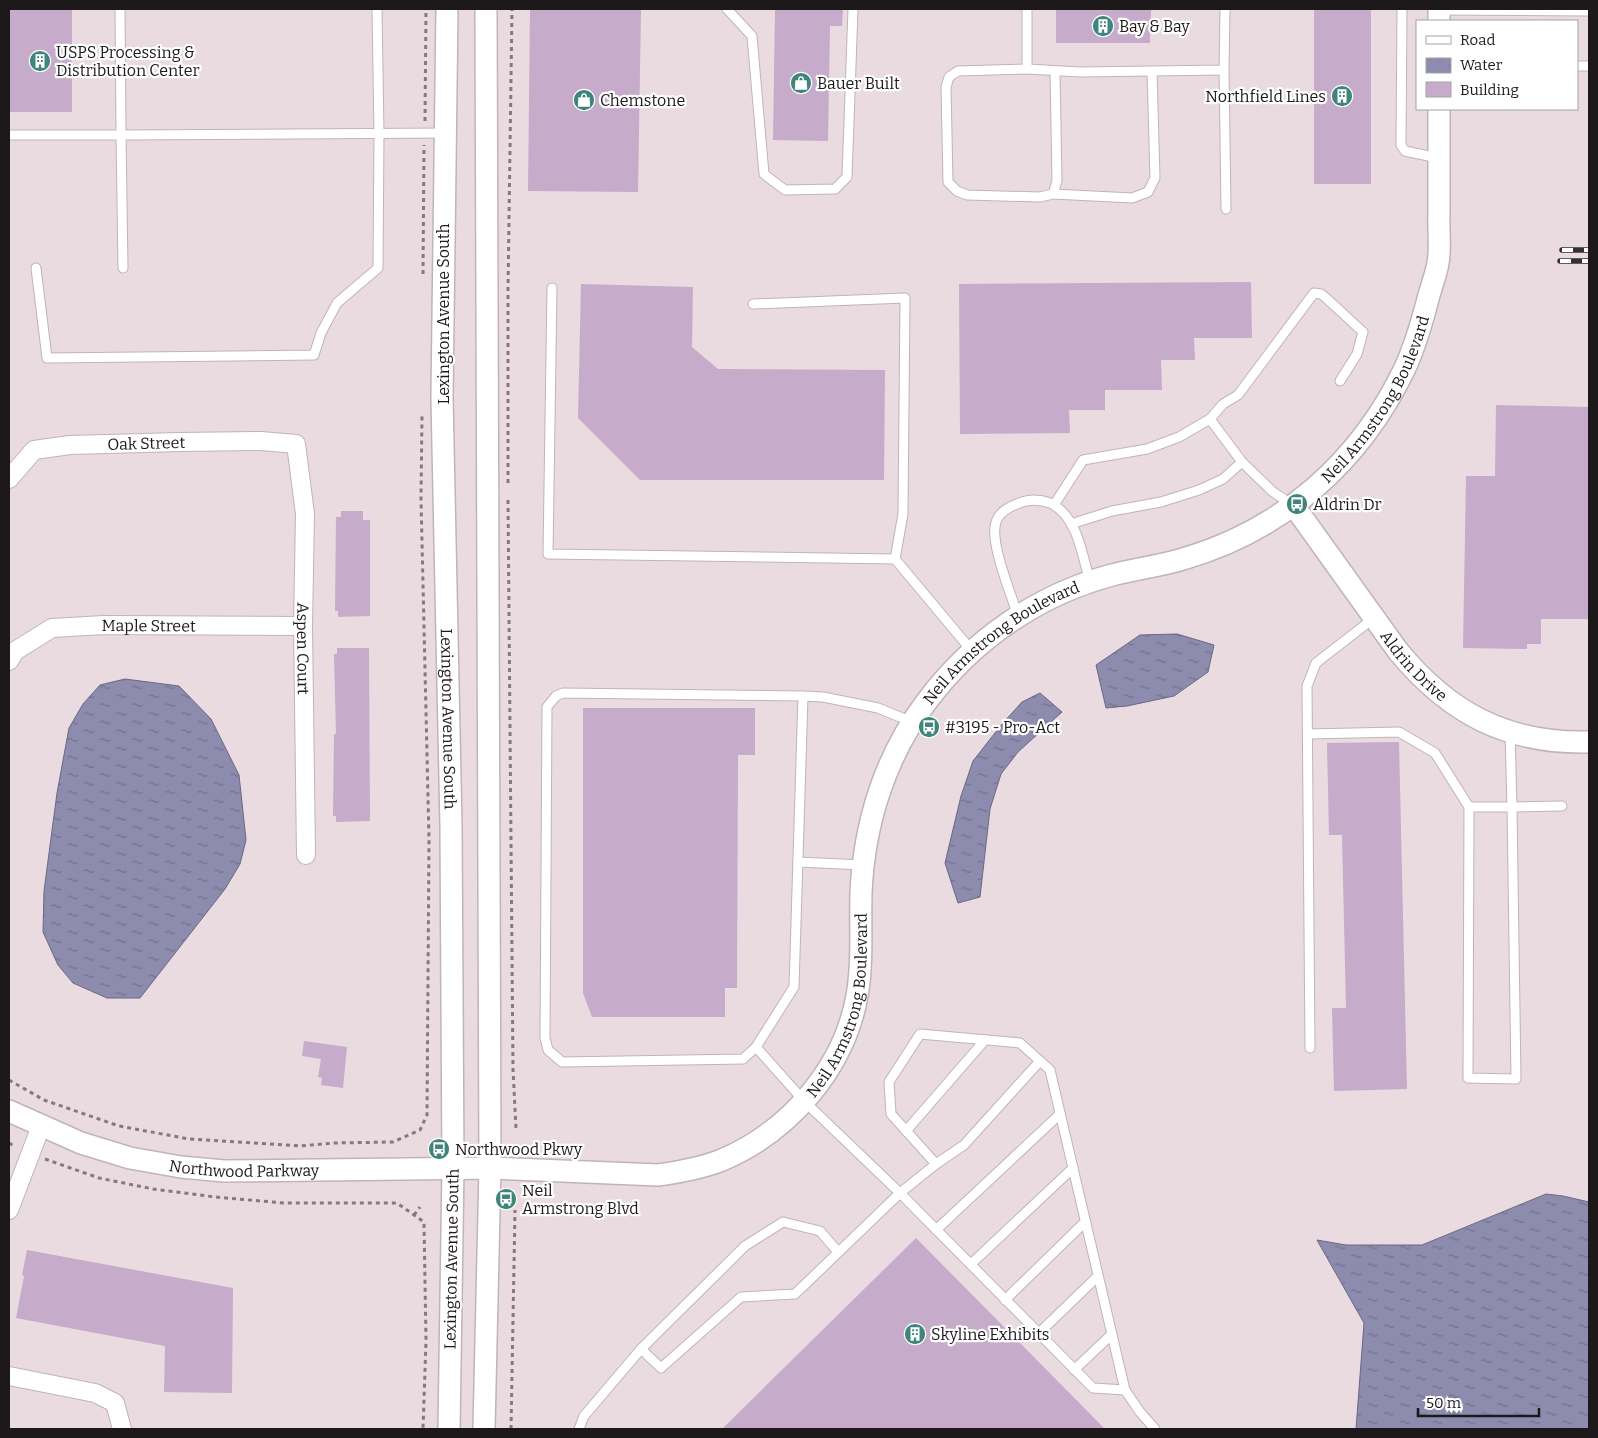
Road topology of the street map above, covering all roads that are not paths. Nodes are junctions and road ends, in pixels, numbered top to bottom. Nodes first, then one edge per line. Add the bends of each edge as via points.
1 (120, 9) edge
2 (377, 9) edge
3 (447, 9) edge
4 (486, 9) edge
5 (727, 9) edge
6 (853, 9) edge
7 (1027, 9) edge
8 (1225, 9) edge
9 (1402, 9) edge
10 (1589, 10) edge
11 (1439, 13) edge
12 (1027, 69) junction
13 (1224, 70) junction
14 (1055, 71) junction
15 (1152, 71) junction
16 (1439, 110) edge
17 (435, 133) junction
18 (379, 134) junction
19 (9, 135) edge
20 (121, 135) junction
21 (1439, 158) junction
22 (1053, 194) junction
23 (1226, 209) dead end
24 (36, 268) dead end
25 (122, 268) dead end
26 (552, 288) dead end
27 (753, 304) dead end
28 (1340, 381) dead end
29 (1210, 420) junction
30 (296, 444) joint
31 (1242, 462) junction
32 (9, 479) edge
33 (1054, 505) junction
34 (1294, 506) junction
35 (1071, 524) junction
36 (895, 559) junction
37 (1090, 582) junction
38 (1018, 616) junction
39 (1374, 618) junction
40 (303, 626) junction
41 (11, 650) edge
42 (972, 651) junction
43 (803, 696) junction
44 (912, 722) junction
45 (1510, 732) junction
46 (1308, 734) junction
47 (1589, 742) edge
48 (1562, 806) dead end
49 (1469, 808) junction
50 (1512, 808) junction
51 (306, 855) dead end
52 (798, 862) junction
53 (863, 865) junction
54 (984, 1040) junction
55 (756, 1047) junction
56 (1310, 1048) dead end
57 (1040, 1061) junction
58 (804, 1101) junction
59 (9, 1111) edge
60 (1060, 1114) junction
61 (41, 1126) junction
62 (906, 1131) junction
63 (936, 1164) junction
64 (453, 1168) junction
65 (490, 1168) junction
66 (1073, 1168) junction
67 (900, 1193) junction
68 (9, 1210) edge
69 (1085, 1222) junction
70 (936, 1230) junction
71 (838, 1252) junction
72 (970, 1264) junction
73 (1098, 1276) junction
74 (1005, 1300) junction
75 (1039, 1334) junction
76 (1112, 1334) junction
77 (642, 1348) junction
78 (1074, 1370) junction
79 (9, 1376) edge
80 (1125, 1390) junction
81 (122, 1429) edge
82 (449, 1429) edge
83 (484, 1429) edge
84 (579, 1429) edge
85 (1155, 1429) edge

1 - 20 lane
2 - 18 lane
3 - 17 street, Lexington Avenue South
4 - 65 street
5 - 6 lane via 752,36 764,174 785,190 835,189 847,177
7 - 12 lane
8 - 13 lane
9 - 21 lane via 1401,145 1406,151
10 - 11 lane
12 - 14 lane
12 - 22 lane via 958,71 949,77 946,87 948,182 967,195
13 - 15 lane
13 - 23 lane
14 - 15 lane
14 - 22 lane via 1057,181
15 - 22 lane via 1155,178 1148,192 1132,198
16 - 21 street, Neil Armstrong Boulevard
17 - 18 lane
17 - 64 street, Lexington Avenue South via 451,826
18 - 20 lane
18 - 24 lane via 378,268 337,303 314,355 47,358
19 - 20 lane
20 - 25 lane
21 - 34 street, Neil Armstrong Boulevard via 1438,261 1406,365 1390,398 1348,457
26 - 36 lane via 548,554
27 - 36 lane via 905,298 903,514
28 - 29 lane via 1357,354 1363,332 1326,297 1314,293 1238,395 1223,404
29 - 31 lane
29 - 33 lane via 1147,449 1083,460
30 - 32 street, Oak Street via 261,441 70,445 34,450
30 - 40 street, Aspen Court via 305,514
31 - 34 lane via 1273,492
31 - 35 lane via 1222,479 1199,490
33 - 35 lane via 1062,510
33 - 38 lane via 1044,501 1023,501 1004,510 995,525 997,550
34 - 37 street, Neil Armstrong Boulevard via 1260,528 1222,546 1184,559
34 - 39 street, Aldrin Drive
35 - 37 lane
36 - 42 lane
37 - 38 street, Neil Armstrong Boulevard via 1058,594
38 - 42 street, Neil Armstrong Boulevard
39 - 45 street, Aldrin Drive via 1398,651 1434,689 1479,720
39 - 46 lane via 1316,662 1307,686
40 - 41 street, Maple Street via 104,625 52,628
40 - 51 street, Aspen Court
42 - 44 street, Neil Armstrong Boulevard via 942,682
43 - 44 lane via 878,708
43 - 52 lane
43 - 55 lane via 563,694 556,696 547,707 545,1038 548,1050 562,1062 743,1060
44 - 53 street, Neil Armstrong Boulevard via 882,782
45 - 47 street, Aldrin Drive via 1530,738
45 - 50 lane
46 - 49 lane via 1398,732 1435,753
46 - 56 lane
48 - 50 lane
49 - 50 lane
49 - 50 lane via 1468,1078 1516,1079
52 - 53 lane
52 - 55 lane via 794,987
53 - 58 street, Neil Armstrong Boulevard via 861,957 856,999 834,1060
54 - 57 lane via 1020,1043
54 - 62 lane
54 - 62 lane via 920,1034 889,1082 891,1114
55 - 58 lane
57 - 60 lane via 1050,1070
57 - 63 lane via 964,1145
58 - 65 street, Neil Armstrong Boulevard via 760,1140 722,1160 681,1171 658,1175
58 - 67 lane
59 - 61 street, Northwood Parkway
60 - 66 lane
60 - 70 lane
61 - 64 street, Northwood Parkway via 130,1158 181,1167 224,1171
61 - 68 street
62 - 63 lane
63 - 67 lane
64 - 65 street, Northwood Parkway
64 - 82 street, Lexington Avenue South
65 - 83 street
66 - 69 lane
66 - 72 lane
67 - 70 lane
67 - 71 lane
69 - 73 lane
69 - 74 lane
70 - 72 lane
71 - 77 lane via 795,1294 741,1297 661,1368
71 - 77 lane via 820,1231 783,1222 745,1246
72 - 74 lane
73 - 75 lane
73 - 76 lane
74 - 75 lane
75 - 78 lane
76 - 78 lane
76 - 80 lane
77 - 84 lane via 584,1416
78 - 80 lane via 1093,1388
79 - 81 street via 95,1393 115,1403
80 - 85 lane

